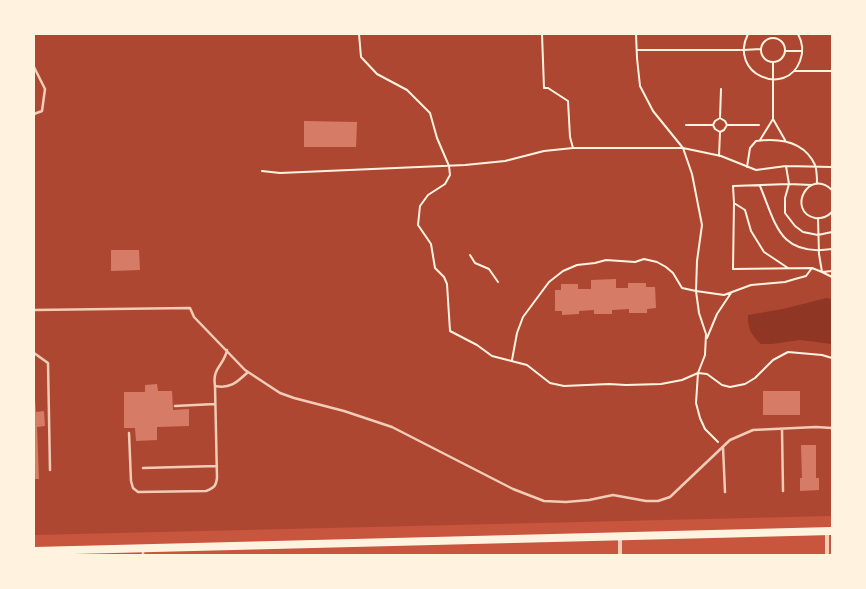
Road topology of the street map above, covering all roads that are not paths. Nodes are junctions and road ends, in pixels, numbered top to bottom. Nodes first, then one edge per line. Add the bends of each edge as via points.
1 (34, 67) edge
2 (34, 114) edge
3 (34, 310) edge
4 (226, 350) junction
5 (34, 353) edge
6 (248, 372) junction
7 (215, 386) junction
8 (215, 404) junction
9 (175, 406) dead end
10 (832, 428) edge
11 (782, 429) junction
12 (129, 433) dead end
13 (723, 446) junction
14 (217, 466) junction
15 (143, 468) dead end
16 (50, 470) dead end
17 (783, 491) dead end
18 (725, 492) dead end
19 (829, 531) edge
20 (620, 537) junction
21 (34, 551) edge
22 (143, 552) edge
23 (620, 555) edge
24 (827, 555) edge

1 - 2 lane via 45,89 42,111
3 - 4 lane via 190,308 194,317
4 - 6 lane
4 - 7 lane via 225,358 216,371
5 - 16 lane via 48,363
6 - 7 lane via 228,387
6 - 13 lane via 280,393 392,427 513,489 544,501 566,502 613,495 658,501 670,497
7 - 8 lane
8 - 9 lane
8 - 14 lane
10 - 11 lane
11 - 13 lane via 753,430
11 - 17 lane
12 - 14 lane via 131,481 133,488 138,492 206,491 216,485
13 - 18 lane
14 - 15 lane
19 - 20 main road
19 - 24 street
20 - 22 main road
20 - 23 street
21 - 22 main road

